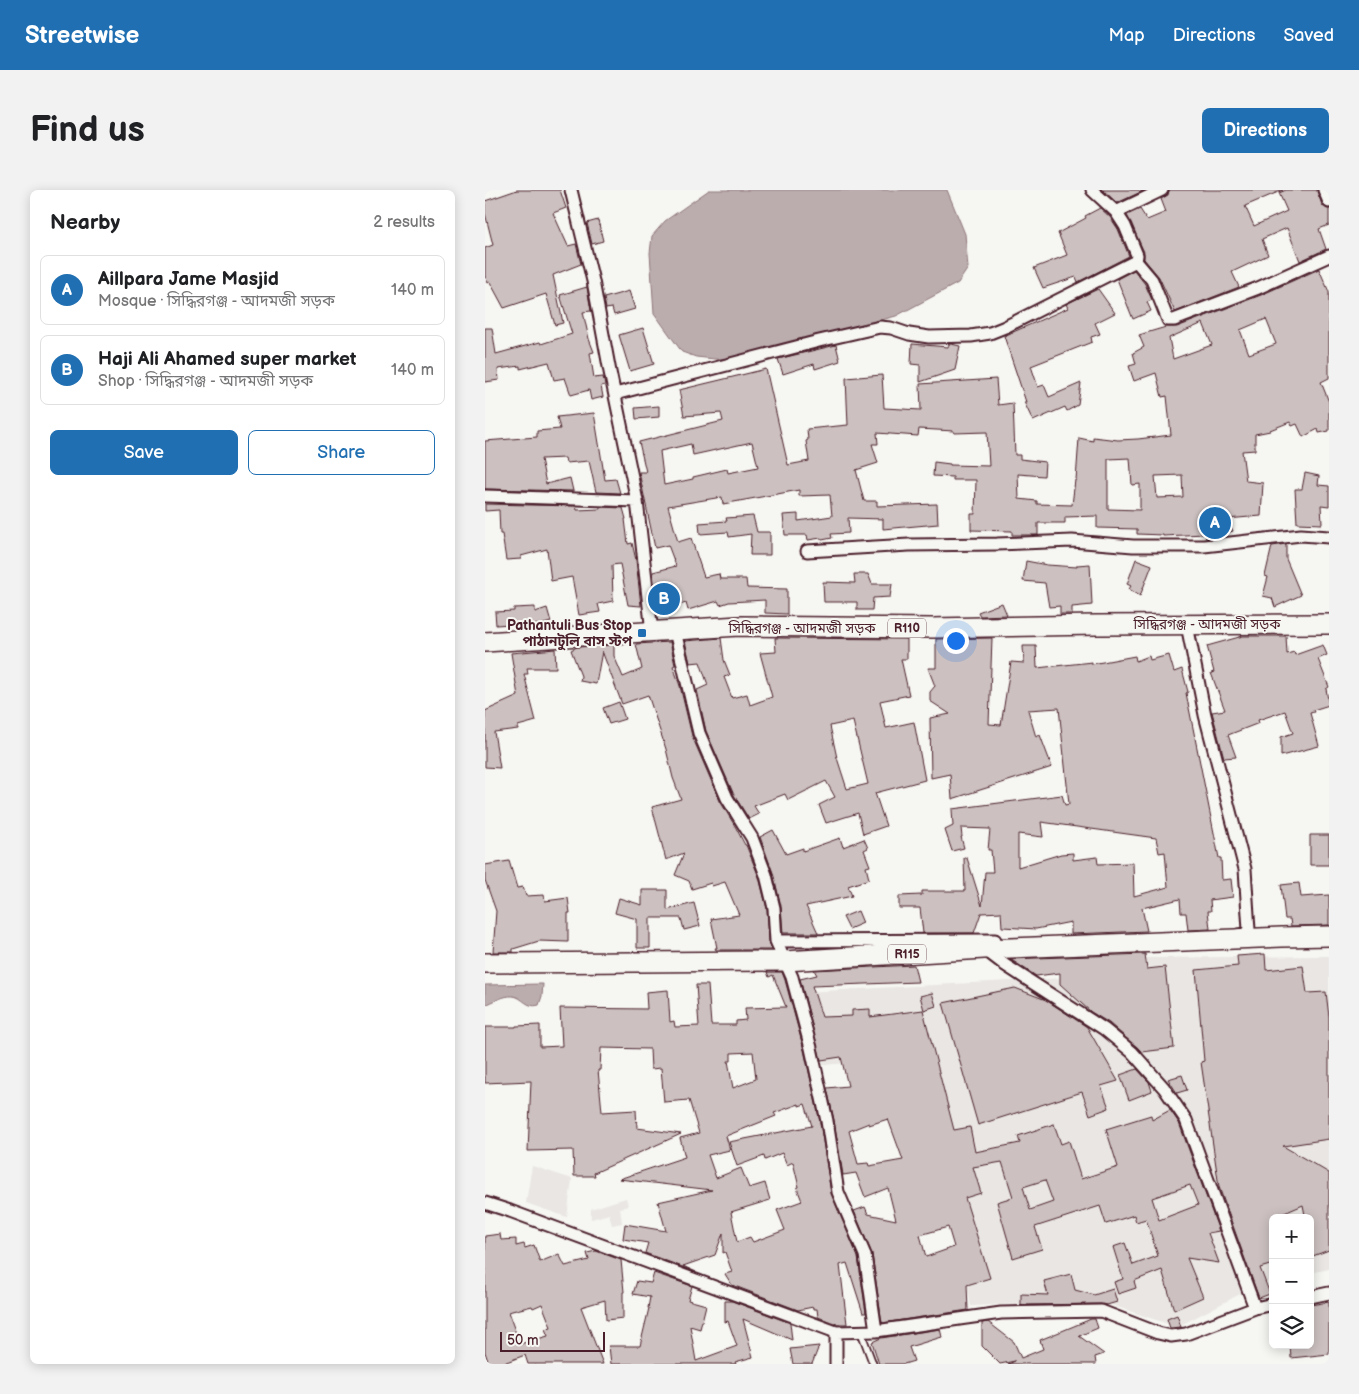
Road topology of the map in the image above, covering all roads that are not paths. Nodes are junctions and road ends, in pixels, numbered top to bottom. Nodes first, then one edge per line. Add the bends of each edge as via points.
1 (571, 190) edge
2 (1092, 190) edge
3 (1162, 190) edge
4 (1324, 190) edge
5 (1329, 202) edge
6 (1116, 212) junction
7 (1329, 256) edge
8 (1136, 261) junction
9 (615, 394) junction
10 (485, 496) edge
11 (637, 501) junction
12 (1329, 536) edge
13 (807, 551) dead end
14 (1187, 624) junction
15 (1329, 624) edge
16 (675, 630) junction
17 (652, 632) junction
18 (485, 642) edge
19 (1329, 936) edge
20 (776, 940) junction
21 (984, 949) junction
22 (785, 961) junction
23 (485, 963) edge
24 (485, 1203) edge
25 (1329, 1293) edge
26 (1314, 1296) edge
27 (1269, 1305) edge
28 (1255, 1308) junction
29 (836, 1332) junction
30 (861, 1332) junction
31 (877, 1332) junction
32 (836, 1364) edge
33 (873, 1364) edge

1 - 9 street
2 - 6 street
3 - 6 street
4 - 5 street
6 - 8 street via 1137,255
7 - 8 street via 1174,320 1168,320 1152,280
8 - 9 street via 990,333 929,337 880,328
9 - 11 street
10 - 11 street
11 - 17 street
12 - 13 street via 1301,535 1205,546 1133,546 1072,541 909,544
14 - 15 main road, সিদ্ধিরগঞ্জ - আদমজী সড়ক / R110
14 - 16 main road, সিদ্ধিরগঞ্জ - আদমজী সড়ক / R110 via 931,628 739,626
14 - 20 street via 1205,715 1245,869 1248,933 964,940
16 - 17 main road, সিদ্ধিরগঞ্জ - আদমজী সড়ক / R110
16 - 20 street via 699,733 727,798 752,838 766,875 774,908
17 - 18 main road, সিদ্ধিরগঞ্জ - আদমজী সড়ক / R110
19 - 21 main road, R115
20 - 22 street
21 - 22 main road, R115
21 - 28 street via 1104,1029 1131,1052 1164,1088 1186,1120
22 - 23 main road, R115
22 - 31 street via 811,1048 838,1192 865,1255
24 - 29 street
25 - 26 street
27 - 28 street
28 - 31 street via 1186,1334 1171,1336 1101,1311 1001,1313
29 - 30 street
29 - 32 street
30 - 31 street
30 - 33 lane

